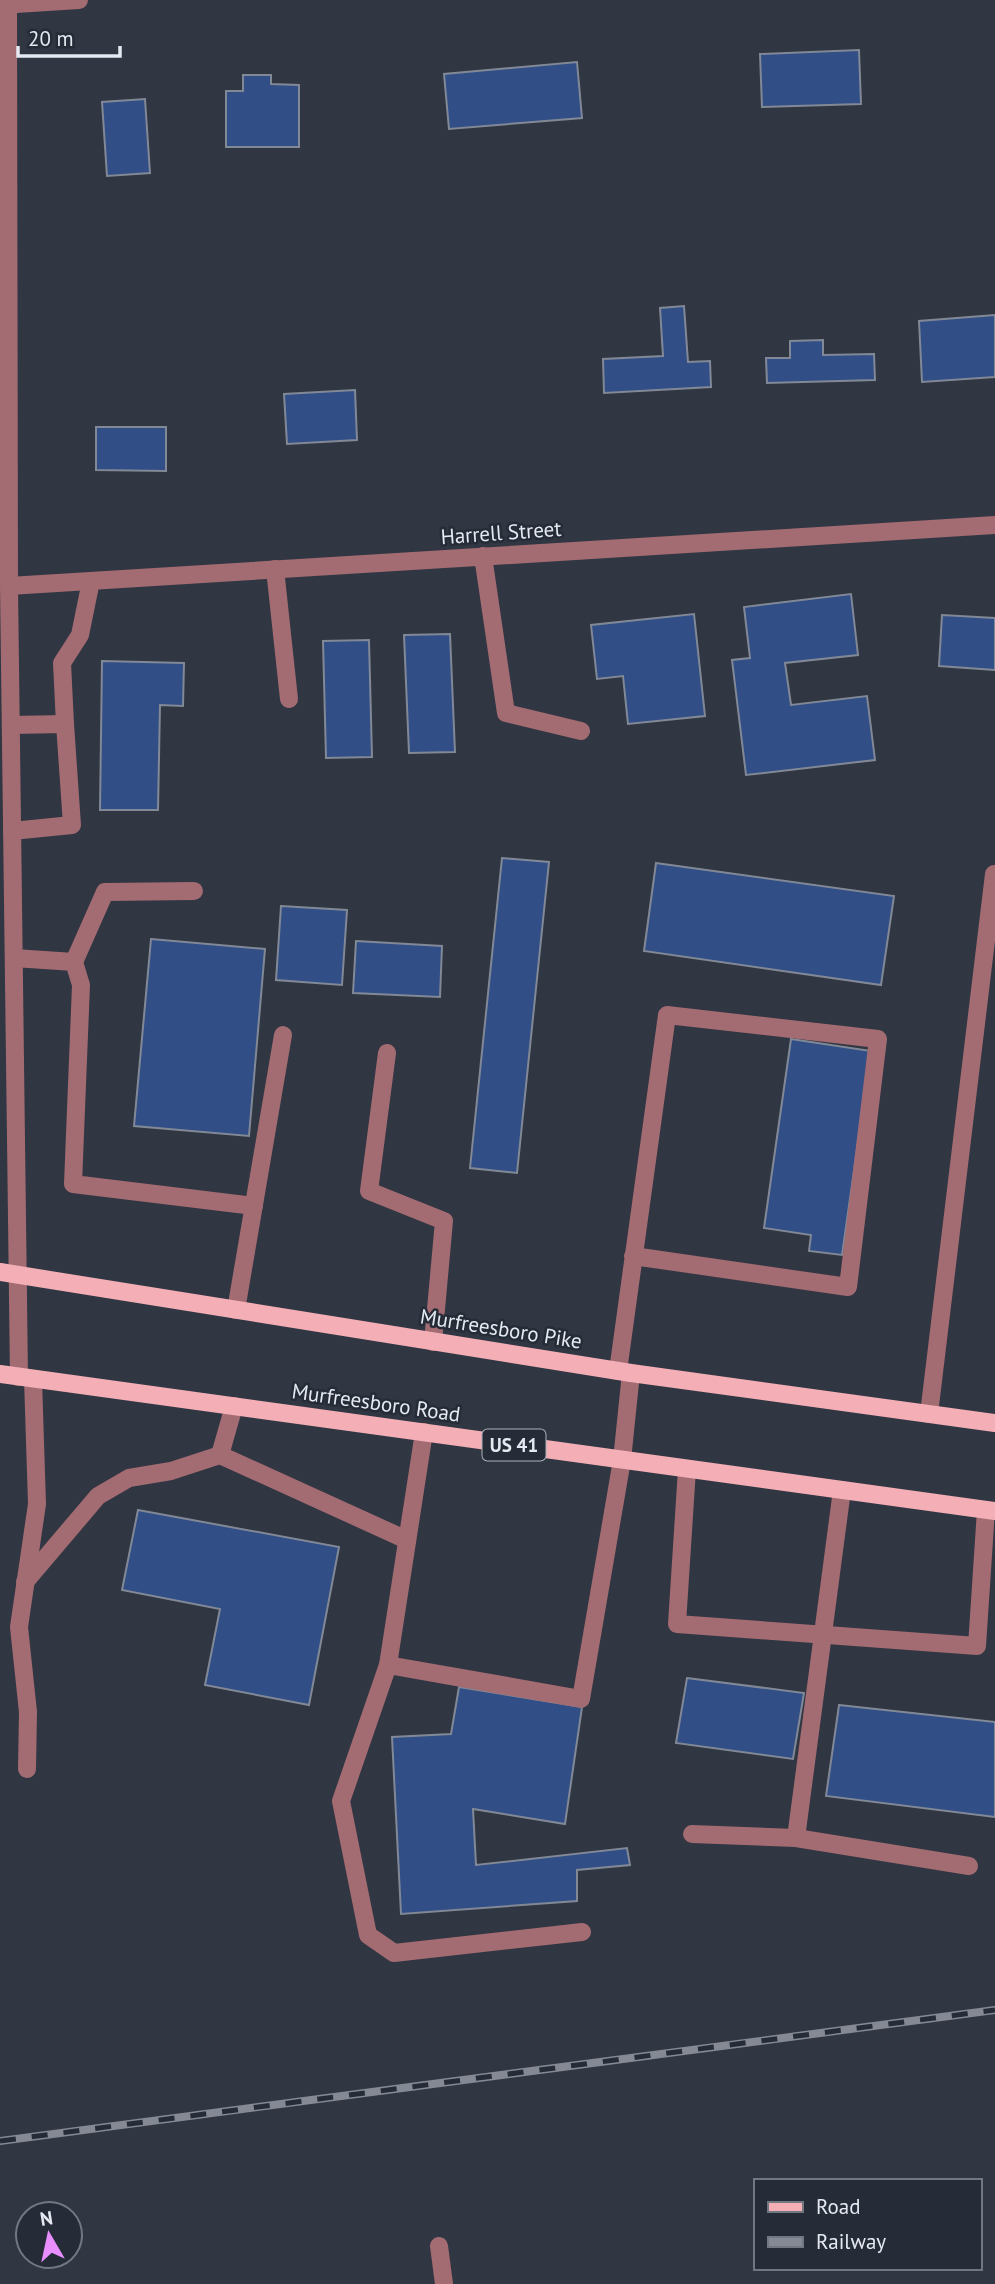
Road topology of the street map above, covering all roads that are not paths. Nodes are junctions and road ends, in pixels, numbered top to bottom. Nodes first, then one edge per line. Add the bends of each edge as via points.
1 (79, 0) edge
2 (5, 3) edge
3 (4, 137) edge
4 (5, 315) edge
5 (5, 510) edge
6 (995, 525) edge
7 (483, 556) junction
8 (275, 569) junction
9 (91, 581) junction
10 (9, 586) junction
11 (289, 699) dead end
12 (65, 724) junction
13 (11, 725) junction
14 (581, 731) dead end
15 (8, 819) edge
16 (994, 874) edge
17 (194, 891) dead end
18 (14, 958) junction
19 (74, 962) junction
20 (283, 1035) dead end
21 (387, 1053) dead end
22 (254, 1206) junction
23 (634, 1256) junction
24 (9, 1274) edge
25 (236, 1310) junction
26 (433, 1342) junction
27 (624, 1372) junction
28 (0, 1374) edge
29 (26, 1378) junction
30 (234, 1406) junction
31 (929, 1415) junction
32 (995, 1423) edge
33 (424, 1432) junction
34 (220, 1455) junction
35 (622, 1460) junction
36 (687, 1469) junction
37 (842, 1490) junction
38 (990, 1511) edge
39 (407, 1540) junction
40 (25, 1582) junction
41 (822, 1636) junction
42 (388, 1665) junction
43 (27, 1769) dead end
44 (692, 1834) dead end
45 (796, 1838) junction
46 (969, 1866) dead end
47 (582, 1932) dead end
48 (439, 2246) dead end
49 (444, 2284) edge

1 - 2 street
2 - 3 street
3 - 4 street
4 - 5 street
5 - 10 street
6 - 7 street, Harrell Street
7 - 8 street, Harrell Street
7 - 14 street via 506,713
8 - 9 street, Harrell Street
8 - 11 street
9 - 10 street, Harrell Street
9 - 12 street via 80,635 62,663
10 - 13 street
12 - 13 street
12 - 15 street via 72,825
13 - 15 street
15 - 18 street
16 - 31 street
17 - 19 street via 105,892
18 - 19 street
18 - 24 street
19 - 22 street via 81,985 73,1184
20 - 22 street
21 - 26 street via 369,1191 444,1220
22 - 25 street
23 - 23 street via 667,1015 878,1039 848,1287
23 - 27 street
24 - 25 main road, Murfreesboro Pike
24 - 29 street
25 - 26 main road, Murfreesboro Pike
26 - 27 main road, Murfreesboro Pike
27 - 31 main road, Murfreesboro Pike
27 - 35 street
28 - 29 main road, Murfreesboro Road / US 41
29 - 30 main road, Murfreesboro Road / US 41
29 - 40 street via 37,1504
30 - 33 main road, Murfreesboro Road / US 41
30 - 34 street
31 - 32 main road, Murfreesboro Pike
33 - 35 main road, Murfreesboro Road / US 41
33 - 39 street
34 - 39 street
34 - 40 street via 171,1471 129,1478 98,1496
35 - 36 main road, Murfreesboro Road / US 41
35 - 42 street via 581,1699
36 - 37 main road, Murfreesboro Road / US 41
36 - 41 street via 677,1624
37 - 38 main road, Murfreesboro Road / US 41
37 - 41 street
38 - 41 street via 977,1646
39 - 42 street
40 - 43 street via 19,1627 28,1712
41 - 45 street
42 - 47 street via 341,1801 368,1935 394,1953
44 - 45 street
45 - 46 street
48 - 49 street

